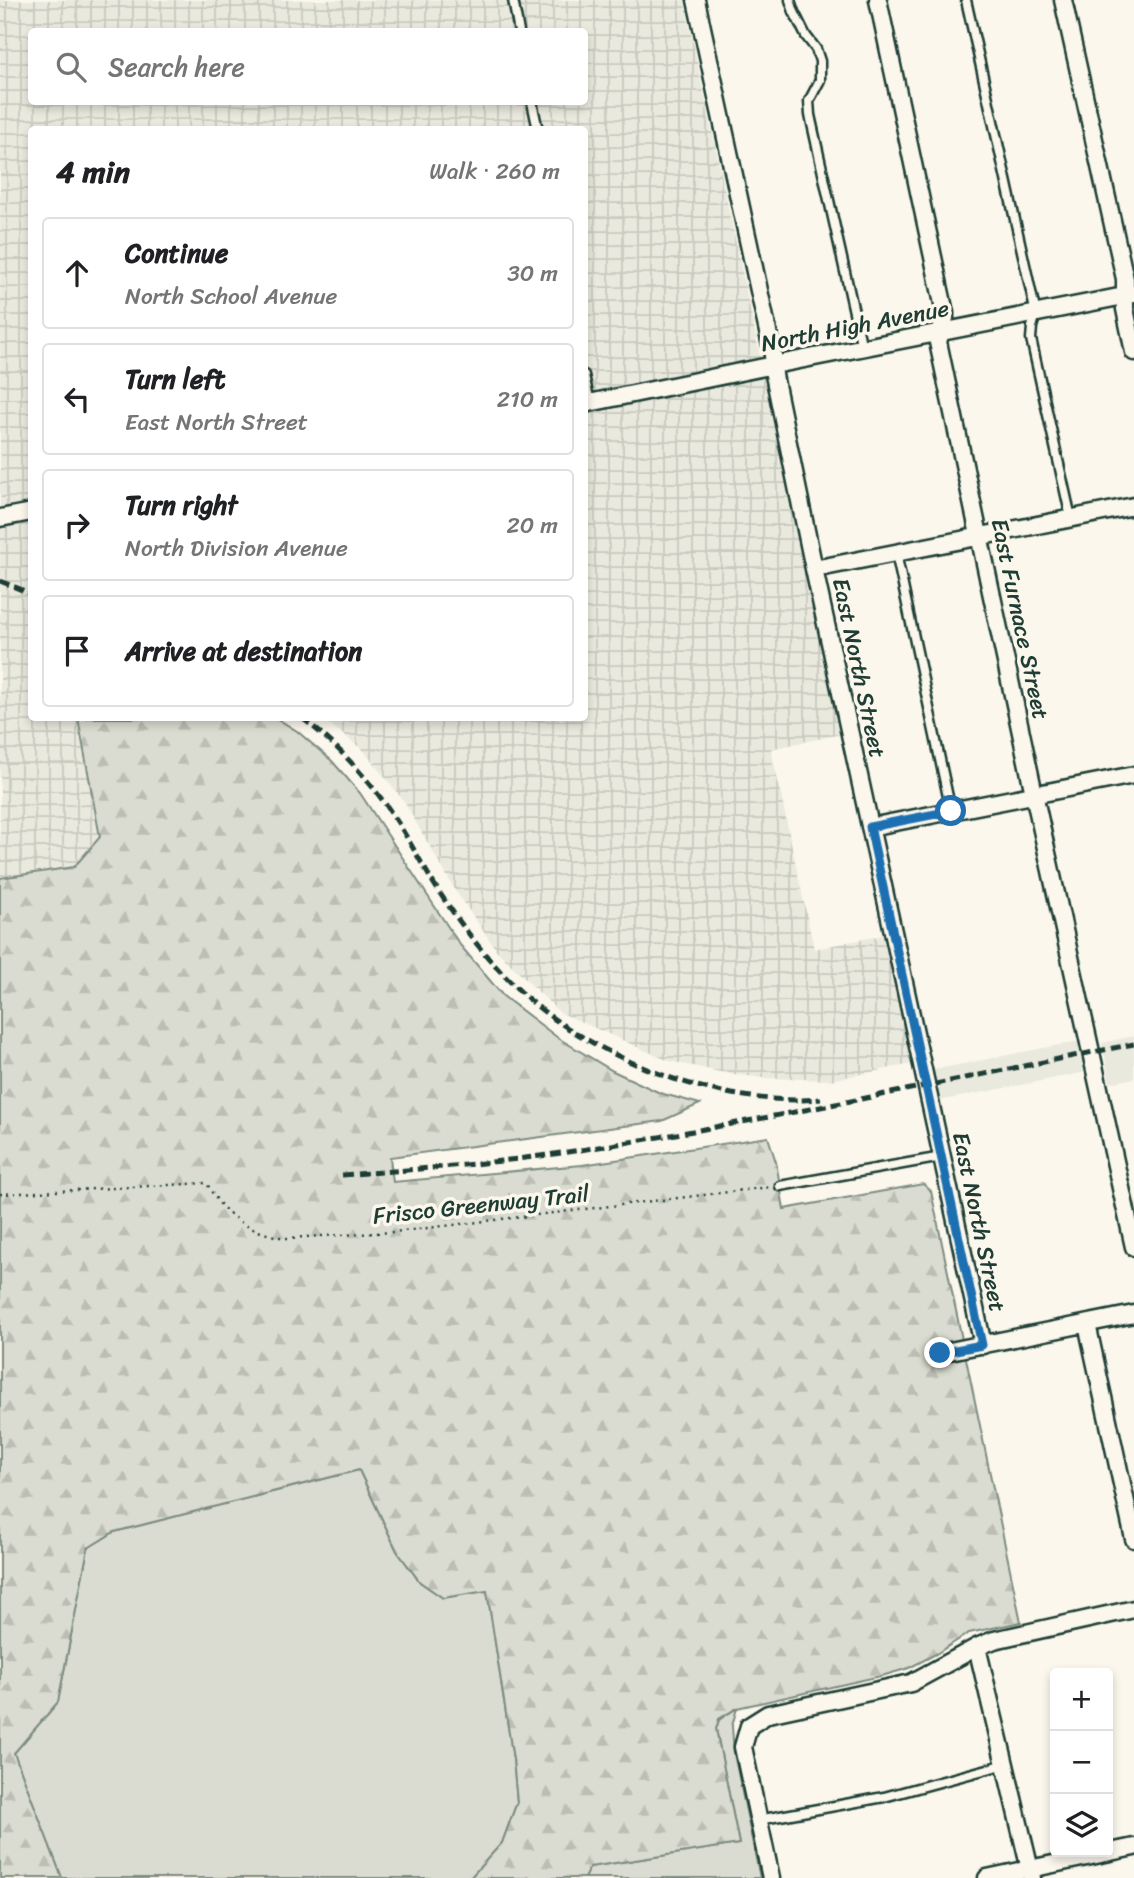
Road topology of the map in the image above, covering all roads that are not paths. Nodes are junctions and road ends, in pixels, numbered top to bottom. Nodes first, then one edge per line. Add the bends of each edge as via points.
1 (513, 0) edge
2 (696, 0) edge
3 (790, 0) edge
4 (878, 0) edge
5 (966, 0) edge
6 (1063, 0) edge
7 (518, 28) edge
8 (534, 105) edge
9 (537, 126) edge
10 (1130, 295) edge
11 (1036, 314) junction
12 (942, 332) junction
13 (862, 348) junction
14 (1134, 352) edge
15 (774, 365) junction
16 (588, 404) edge
17 (1134, 506) edge
18 (28, 513) edge
19 (0, 518) edge
20 (1071, 518) junction
21 (979, 536) junction
22 (895, 553) junction
23 (814, 569) junction
24 (1134, 775) edge
25 (1034, 794) junction
26 (951, 811) junction
27 (870, 827) junction
28 (942, 1157) junction
29 (780, 1186) road end
30 (1134, 1247) edge
31 (1134, 1314) edge
32 (1087, 1324) junction
33 (982, 1345) junction
34 (940, 1353) dead end
35 (1134, 1539) edge
36 (1134, 1609) edge
37 (977, 1647) junction
38 (1006, 1764) junction
39 (758, 1820) junction
40 (1134, 1847) edge
41 (1031, 1873) edge
42 (771, 1878) edge
43 (987, 1878) edge

1 - 7 lane
2 - 15 street, East North Street
3 - 13 lane via 820,61 820,80 809,100 810,116
4 - 12 street, East Furnace Street via 945,313
5 - 11 lane
6 - 10 street
8 - 9 lane
10 - 11 street, North High Avenue
10 - 14 street via 1125,309
11 - 12 street, North High Avenue
11 - 20 lane via 1031,339
12 - 13 street, North High Avenue
12 - 21 street, East Furnace Street via 938,342
13 - 15 street, North High Avenue
15 - 16 street, North High Avenue
15 - 23 street, East North Street
17 - 20 street
18 - 19 street
20 - 21 street
21 - 22 street
21 - 25 street, East Furnace Street
22 - 23 street
22 - 26 lane
23 - 27 street, East North Street
24 - 25 street
25 - 26 street
25 - 30 street, East Furnace Street
26 - 27 street
27 - 28 street, East North Street
28 - 29 lane
28 - 33 street, East North Street
31 - 32 street
32 - 33 street
32 - 35 street
33 - 34 street
36 - 37 street
37 - 38 street
37 - 39 street via 911,1683 768,1714 749,1726 743,1747
38 - 39 lane via 884,1797
38 - 41 street
39 - 42 street
40 - 41 street
41 - 43 street

